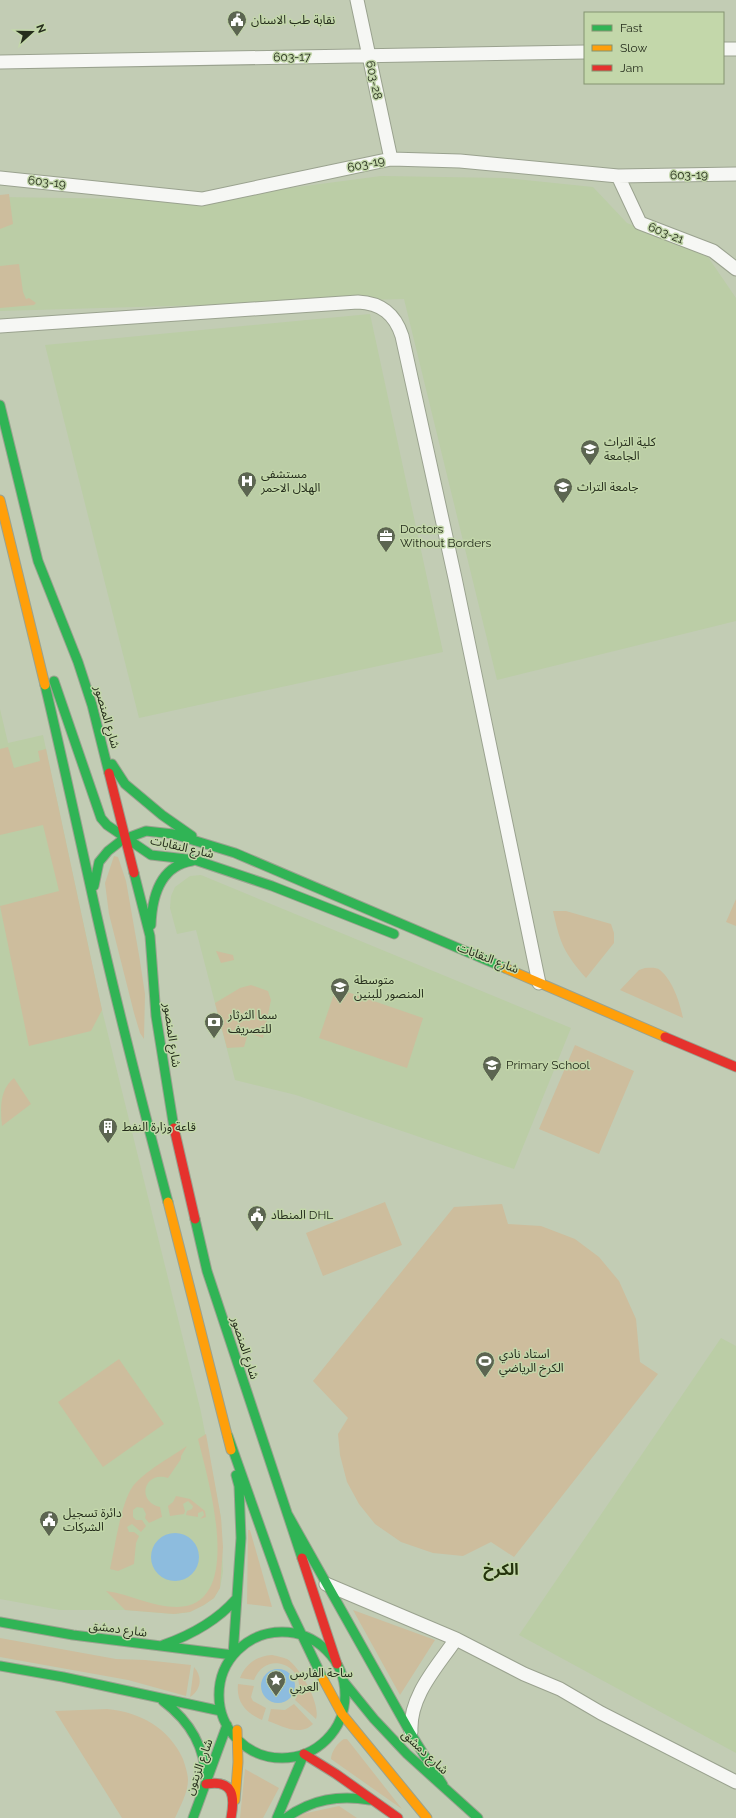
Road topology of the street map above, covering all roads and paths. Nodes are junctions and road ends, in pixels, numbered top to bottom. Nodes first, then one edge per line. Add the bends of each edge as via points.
1 (357, 0) edge
2 (724, 49) edge
3 (736, 49) edge
4 (584, 52) edge
5 (369, 56) junction
6 (0, 62) edge
7 (391, 159) junction
8 (736, 174) edge
9 (618, 176) junction
10 (0, 178) edge
11 (736, 269) edge
12 (0, 326) edge
13 (0, 405) edge
14 (0, 500) edge
15 (28, 614) junction
16 (105, 754) junction
17 (126, 839) junction
18 (199, 841) junction
19 (195, 860) junction
20 (94, 903) junction
21 (150, 936) junction
22 (403, 937) dead end
23 (475, 966) dead end
24 (539, 983) junction
25 (736, 1067) edge
26 (228, 1436) junction
27 (288, 1515) junction
28 (326, 1584) junction
29 (236, 1599) junction
30 (0, 1622) edge
31 (301, 1634) junction
32 (456, 1639) junction
33 (160, 1646) junction
34 (204, 1652) junction
35 (233, 1655) junction
36 (337, 1664) junction
37 (0, 1666) edge
38 (221, 1678) junction
39 (344, 1682) junction
40 (230, 1698) dead end
41 (160, 1699) junction
42 (221, 1711) junction
43 (342, 1714) junction
44 (236, 1719) dead end
45 (227, 1725) junction
46 (411, 1734) junction
47 (238, 1740) junction
48 (304, 1754) junction
49 (736, 1782) edge
50 (206, 1784) junction
51 (443, 1785) junction
52 (234, 1800) junction
53 (372, 1801) junction
54 (193, 1818) edge
55 (231, 1818) edge
56 (277, 1818) edge
57 (286, 1818) edge
58 (398, 1818) edge
59 (427, 1818) edge
60 (478, 1818) edge

1 - 5 street, 603-28
2 - 3 street
4 - 5 street, 603-17
5 - 6 street, 603-17
5 - 7 street, 603-28
7 - 9 street, 603-19 via 460,161
7 - 10 street, 603-19 via 202,199
8 - 9 street, 603-19
9 - 11 street, 603-21 via 640,223 713,251
12 - 24 street via 358,302 378,305 394,317 402,336 455,578
13 - 16 main road, شارع المنصور via 38,561 56,612 78,662
14 - 15 main road
15 - 17 main road via 69,722 101,818
15 - 20 main road via 73,801
16 - 17 main road, شارع المنصور
16 - 18 main road via 125,784
17 - 18 main road, شارع النقابات via 141,832 152,831
17 - 19 main road, شارع النقابات via 151,855
17 - 20 main road via 107,851 99,861
17 - 21 main road, شارع المنصور
18 - 24 main road, شارع النقابات via 235,853
19 - 21 main road via 176,865 161,883 153,904
19 - 22 main road, شارع النقابات via 272,886
20 - 26 main road via 128,1047
21 - 27 main road, شارع المنصور via 156,1016 177,1145 207,1271
23 - 24 main road, شارع النقابات via 523,984
24 - 25 main road, شارع النقابات
26 - 29 main road via 239,1486 241,1538
26 - 31 main road via 276,1573
27 - 28 main road
27 - 36 main road, شارع المنصور
28 - 32 street
28 - 46 main road
29 - 33 main road via 206,1625 182,1639
29 - 35 main road
30 - 33 main road, شارع دمشق via 73,1635
31 - 35 main road via 284,1631 266,1633 249,1640
31 - 36 main road via 316,1641 328,1651
31 - 43 main road
32 - 46 street via 419,1692 412,1718
32 - 49 street via 524,1674 560,1689
33 - 34 main road, شارع دمشق
34 - 35 main road, شارع دمشق
34 - 38 main road
35 - 38 main road
36 - 39 main road
37 - 41 main road
38 - 40 main road
38 - 42 main road
39 - 43 main road
39 - 51 main road, شارع دمشق via 407,1754
41 - 42 main road
41 - 50 main road via 181,1716 195,1733 206,1765
42 - 45 main road
43 - 48 main road via 329,1737
43 - 59 main road
44 - 47 main road
45 - 47 main road
45 - 50 main road, شارع الزيتون
46 - 51 main road
47 - 48 main road via 253,1751 270,1757 287,1758
47 - 52 main road
48 - 53 main road
48 - 56 main road
50 - 52 main road via 216,1782 226,1786
50 - 54 main road, شارع الزيتون
51 - 60 main road, شارع دمشق
52 - 55 main road
53 - 57 main road via 343,1797 328,1798 301,1808
53 - 58 main road

